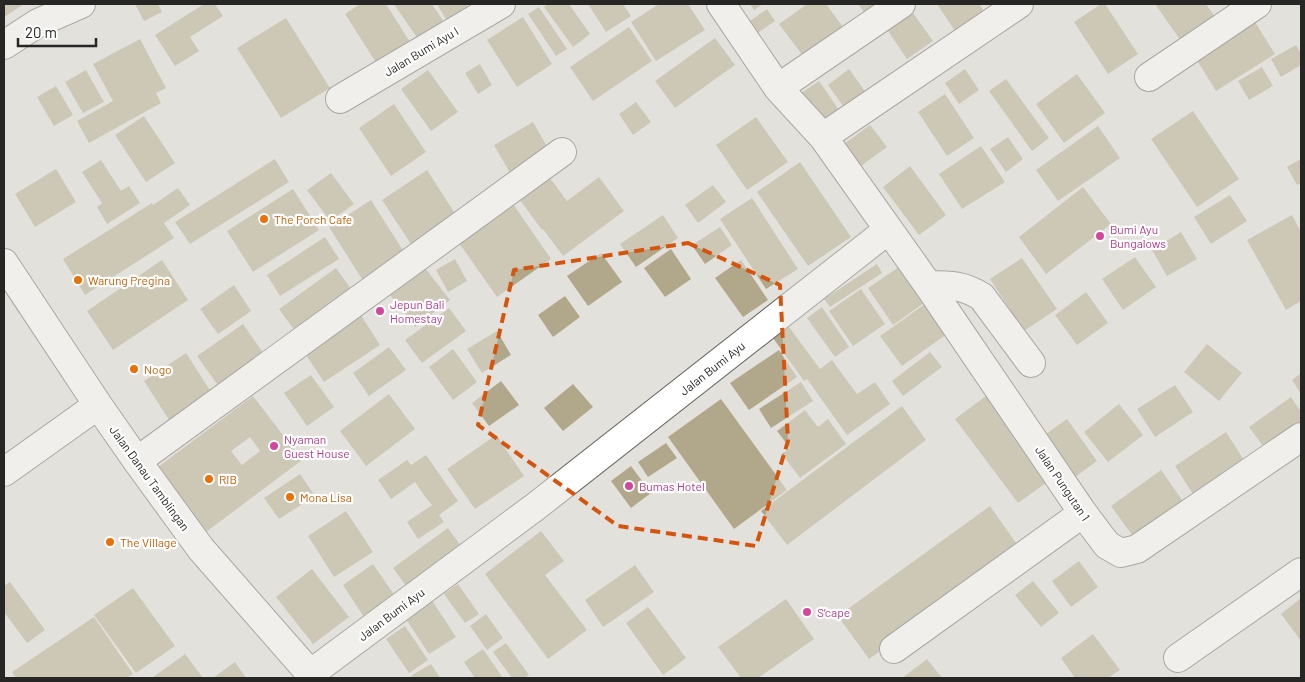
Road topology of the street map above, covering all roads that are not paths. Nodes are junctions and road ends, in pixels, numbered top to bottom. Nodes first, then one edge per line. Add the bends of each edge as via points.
1 (81, 4) edge
2 (501, 4) edge
3 (721, 4) edge
4 (901, 4) edge
5 (1019, 4) edge
6 (1257, 4) edge
7 (4, 45) edge
8 (1150, 77) dead end
9 (778, 88) junction
10 (340, 99) dead end
11 (823, 137) junction
12 (562, 152) dead end
13 (888, 230) junction
14 (4, 263) edge
15 (928, 285) junction
16 (1030, 363) dead end
17 (98, 405) junction
18 (1301, 436) edge
19 (137, 462) junction
20 (4, 472) edge
21 (1083, 513) junction
22 (1301, 572) edge
23 (894, 649) dead end
24 (1178, 658) dead end
25 (312, 676) edge

1 - 7 street via 38,23
2 - 10 street, Jalan Bumi Ayu I
3 - 9 street
4 - 9 street
5 - 11 street
6 - 8 street
9 - 11 street
11 - 13 street
12 - 19 street
13 - 15 street, Jalan Pungutan 1
13 - 25 street, Jalan Bumi Ayu via 535,507
14 - 17 street, Jalan Danau Tamblingan
15 - 16 street via 959,286 982,297
15 - 21 street, Jalan Pungutan 1
17 - 19 street, Jalan Danau Tamblingan
17 - 20 street
18 - 21 street, Jalan Pungutan 1 via 1136,549 1121,553 1107,545
19 - 25 street, Jalan Danau Tamblingan via 201,549
21 - 23 street
22 - 24 street

